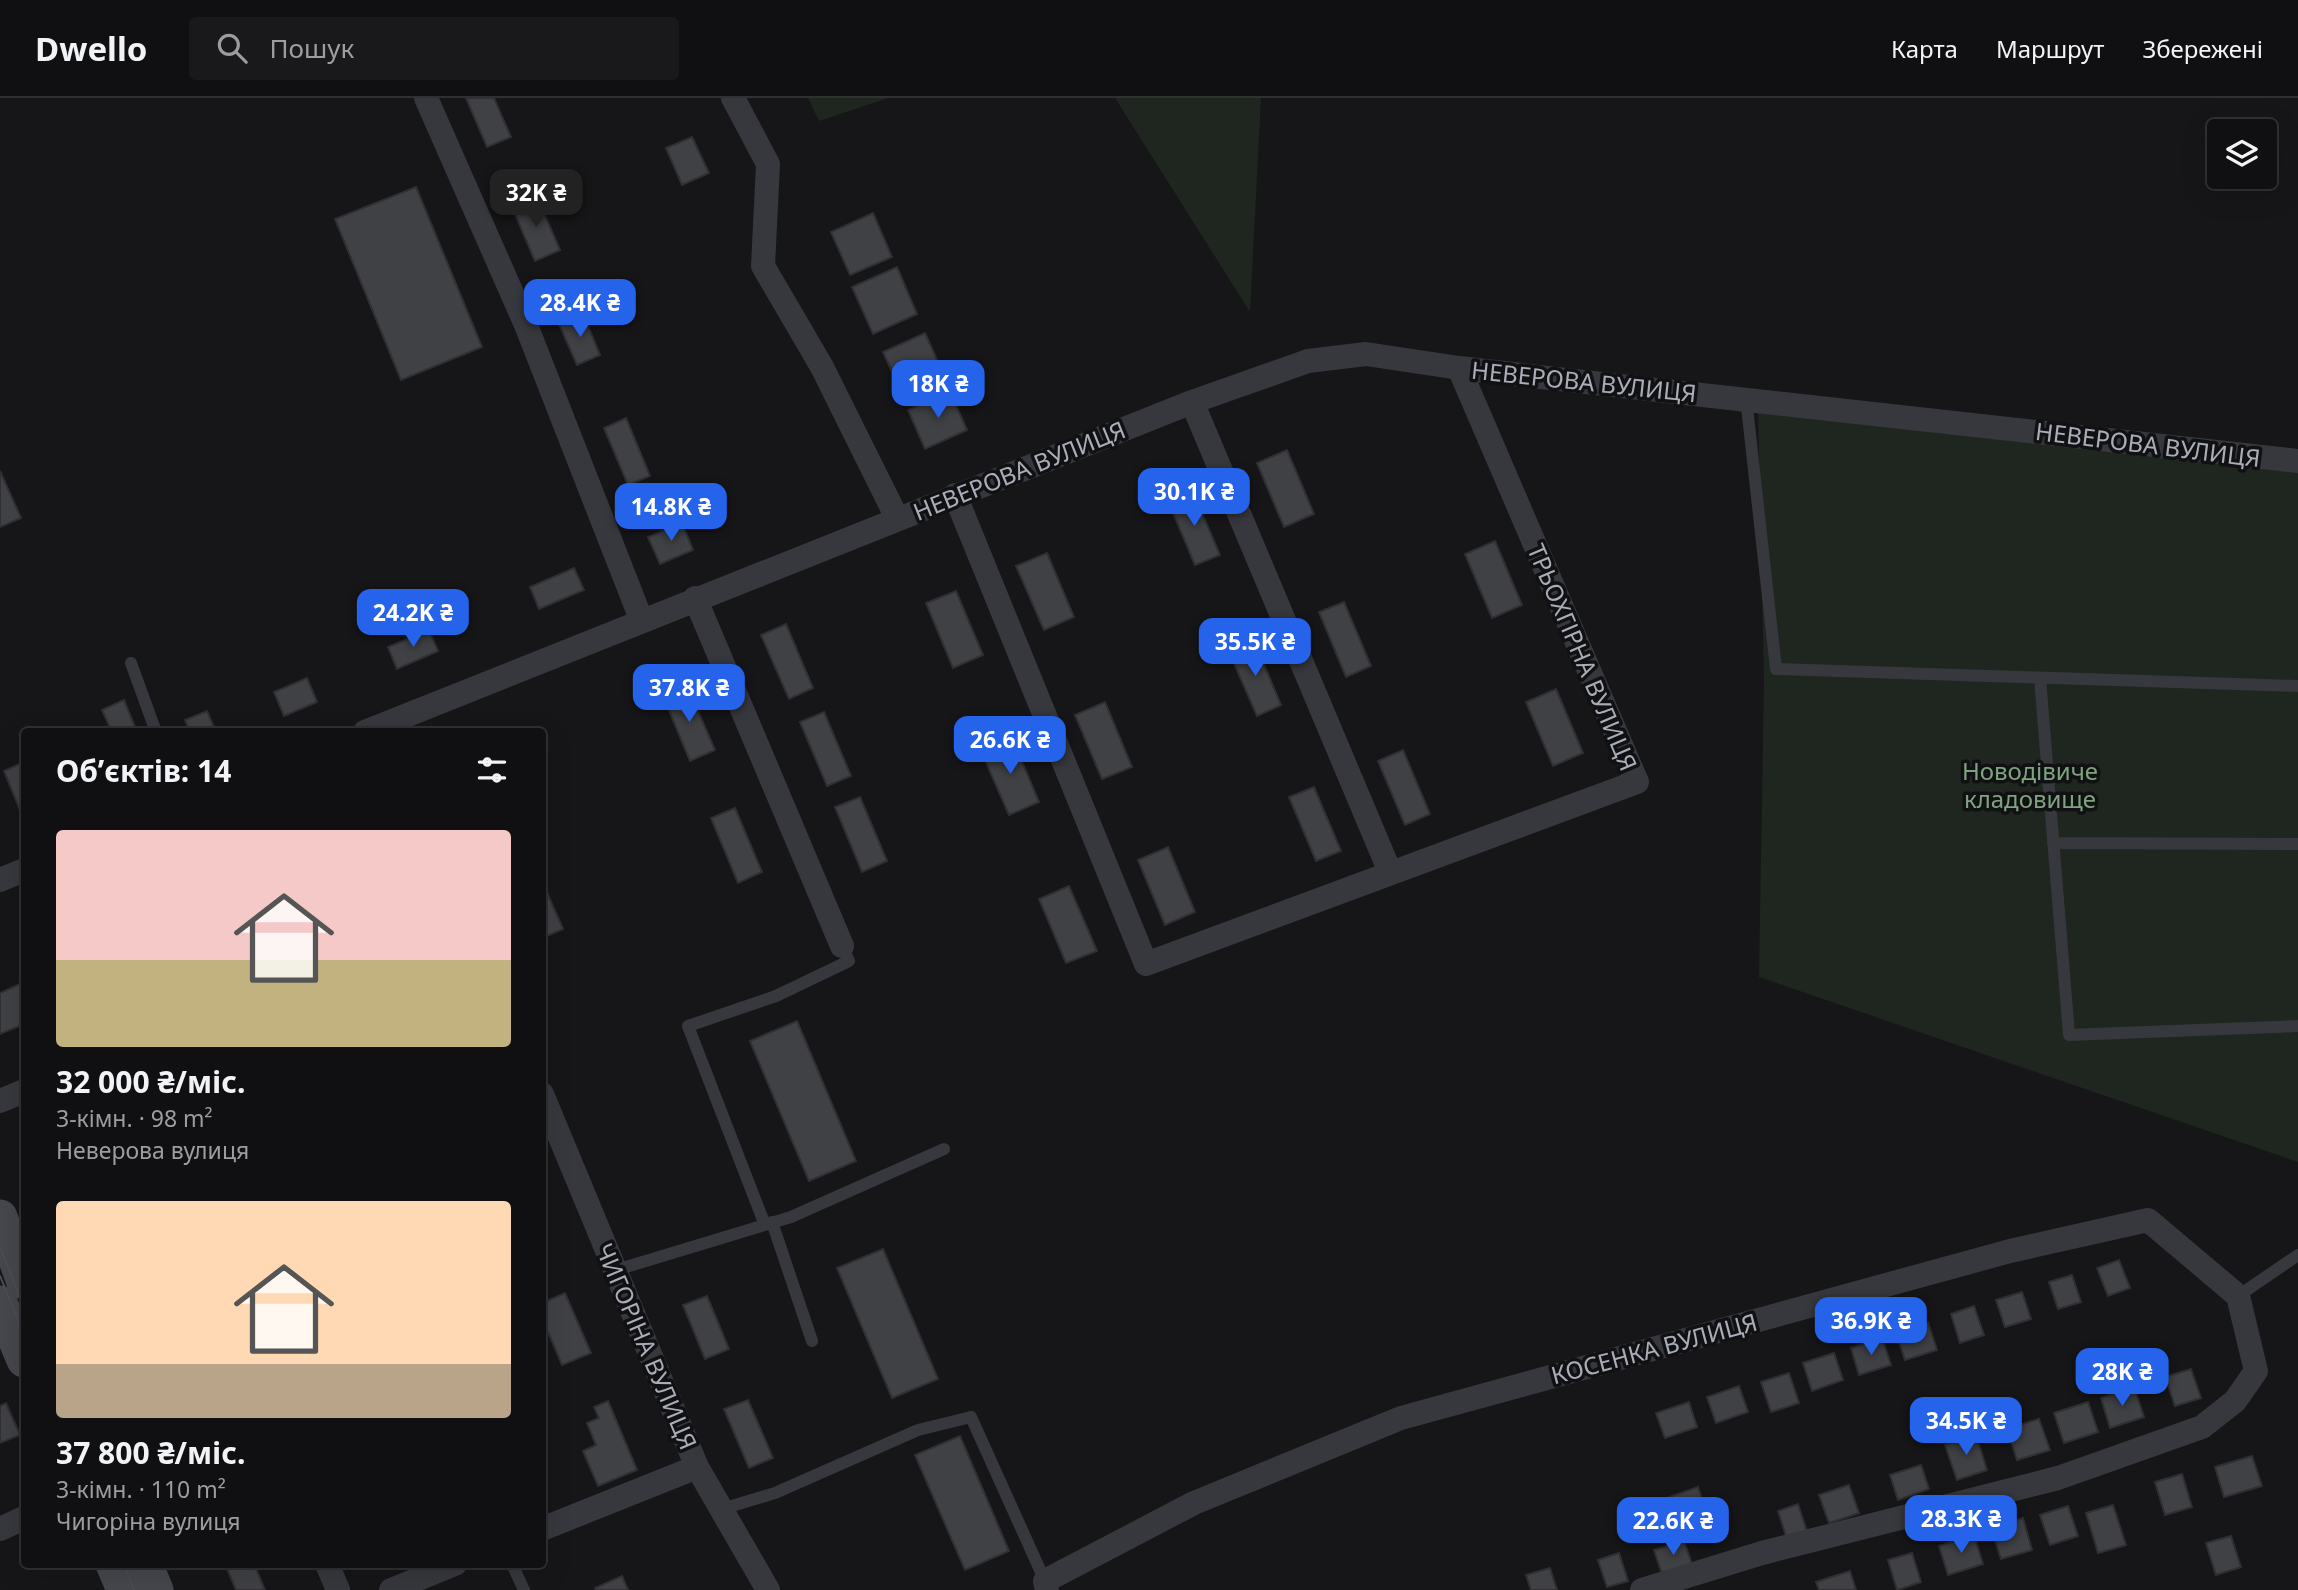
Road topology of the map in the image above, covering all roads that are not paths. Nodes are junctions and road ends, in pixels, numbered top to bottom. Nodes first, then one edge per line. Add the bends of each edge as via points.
1 (426, 98) edge
2 (733, 98) edge
3 (1459, 368) junction
4 (1746, 397) junction
5 (1192, 402) junction
6 (2298, 461) edge
7 (956, 495) junction
8 (897, 518) junction
9 (695, 598) junction
10 (641, 619) junction
11 (131, 663) dead end
12 (2040, 678) junction
13 (2298, 686) edge
14 (390, 727) edge
15 (155, 728) edge
16 (2053, 843) junction
17 (2298, 844) edge
18 (21, 871) edge
19 (1390, 872) junction
20 (0, 880) edge
21 (842, 946) joint
22 (2298, 1026) edge
23 (21, 1092) edge
24 (0, 1101) edge
25 (546, 1104) edge
26 (944, 1149) dead end
27 (0, 1217) edge
28 (768, 1223) junction
29 (2298, 1255) edge
30 (616, 1270) junction
31 (21, 1274) edge
32 (21, 1290) edge
33 (2238, 1296) junction
34 (0, 1300) edge
35 (812, 1341) dead end
36 (21, 1352) edge
37 (697, 1467) junction
38 (722, 1509) junction
39 (21, 1519) edge
40 (546, 1527) edge
41 (0, 1528) edge
42 (115, 1568) edge
43 (147, 1568) edge
44 (329, 1568) edge
45 (444, 1568) edge
46 (514, 1568) edge
47 (1046, 1586) edge
48 (124, 1590) edge
49 (156, 1590) edge
50 (338, 1590) edge
51 (391, 1590) edge
52 (524, 1590) edge
53 (768, 1590) edge
54 (1642, 1590) edge

1 - 10 street via 526,325
2 - 8 street, НЕВЕРОВА ВУЛИЦЯ via 768,164 763,266 822,367
3 - 4 street, НЕВЕРОВА ВУЛИЦЯ
3 - 5 street, НЕВЕРОВА ВУЛИЦЯ via 1366,354 1308,361
3 - 19 street, ТРЬОХГІРНА ВУЛИЦЯ via 1637,782
4 - 6 street, НЕВЕРОВА ВУЛИЦЯ
4 - 12 lane via 1776,669
5 - 7 street, НЕВЕРОВА ВУЛИЦЯ
5 - 19 street
7 - 8 street, НЕВЕРОВА ВУЛИЦЯ
7 - 19 street, ТРЬОХГІРНА ВУЛИЦЯ via 1146,964
8 - 9 street, НЕВЕРОВА ВУЛИЦЯ
9 - 10 street, НЕВЕРОВА ВУЛИЦЯ
9 - 21 street
10 - 14 street, НЕВЕРОВА ВУЛИЦЯ
11 - 15 lane
12 - 13 lane
12 - 16 lane
16 - 17 lane
16 - 22 lane via 2069,1035
18 - 20 street
21 - 28 lane via 849,961 776,996 688,1026
23 - 24 street
25 - 30 street, ЧИГОРІНА ВУЛИЦЯ
26 - 28 lane
27 - 31 main road
28 - 30 lane
28 - 35 lane
29 - 33 lane
30 - 37 street, ЧИГОРІНА ВУЛИЦЯ
32 - 34 street
33 - 47 street, КОСЕНКА ВУЛИЦЯ via 2148,1220 2010,1251 1401,1418 1194,1503
33 - 54 street via 2256,1371 2235,1401 2202,1427 2058,1478 1762,1553
34 - 36 main road
37 - 38 street, ЧИГОРІНА ВУЛИЦЯ
37 - 40 street
38 - 47 lane via 775,1493 918,1430 971,1417
38 - 53 street, ЧИГОРІНА ВУЛИЦЯ
39 - 41 street
42 - 48 main road
43 - 49 main road
44 - 50 street
45 - 51 street
46 - 52 lane

